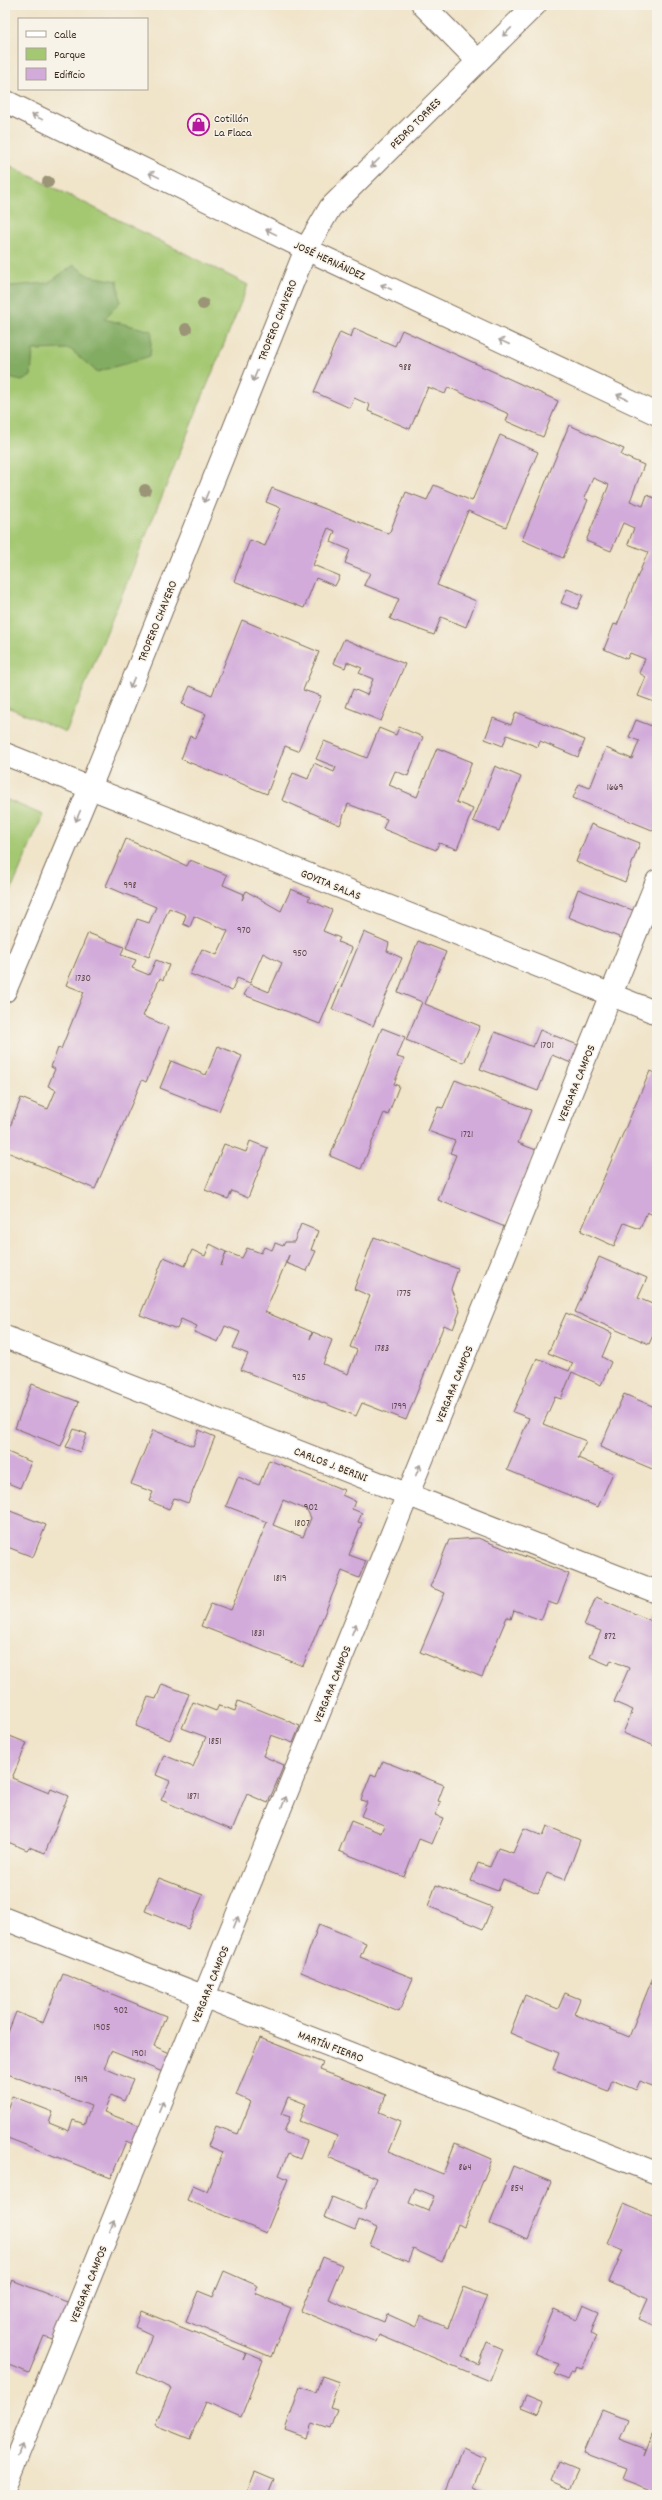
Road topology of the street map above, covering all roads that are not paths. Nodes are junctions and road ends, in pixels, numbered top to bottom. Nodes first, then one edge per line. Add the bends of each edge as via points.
1 (423, 5) edge
2 (535, 5) edge
3 (478, 61) junction
4 (5, 101) edge
5 (306, 249) junction
6 (657, 414) edge
7 (5, 754) edge
8 (90, 788) junction
9 (657, 881) edge
10 (5, 991) edge
11 (612, 995) junction
12 (657, 1013) edge
13 (5, 1337) edge
14 (408, 1494) junction
15 (657, 1592) edge
16 (5, 1918) edge
17 (205, 1998) junction
18 (657, 2173) edge
19 (5, 2486) edge
20 (5, 2493) edge
21 (10, 2495) edge

1 - 3 street
2 -> 3 street, PEDRO TORRES
3 -> 5 street, PEDRO TORRES via 330,208
5 -> 4 street, JOSÉ HERNÁNDEZ
6 -> 5 street, JOSÉ HERNÁNDEZ
5 -> 8 street, TROPERO CHAVERO
7 - 8 street, GOYITA SALAS
8 -> 10 street, TROPERO CHAVERO
8 - 11 street, GOYITA SALAS
9 - 11 street, VERGARA CAMPOS
11 - 12 street, GOYITA SALAS
14 -> 11 street, VERGARA CAMPOS
13 - 14 street, CARLOS J. BERINI
14 - 15 street, CARLOS J. BERINI
17 -> 14 street, VERGARA CAMPOS
16 - 17 street, MARTÍN FIERRO
17 - 18 street, MARTÍN FIERRO
19 -> 17 street, VERGARA CAMPOS
20 - 21 street

